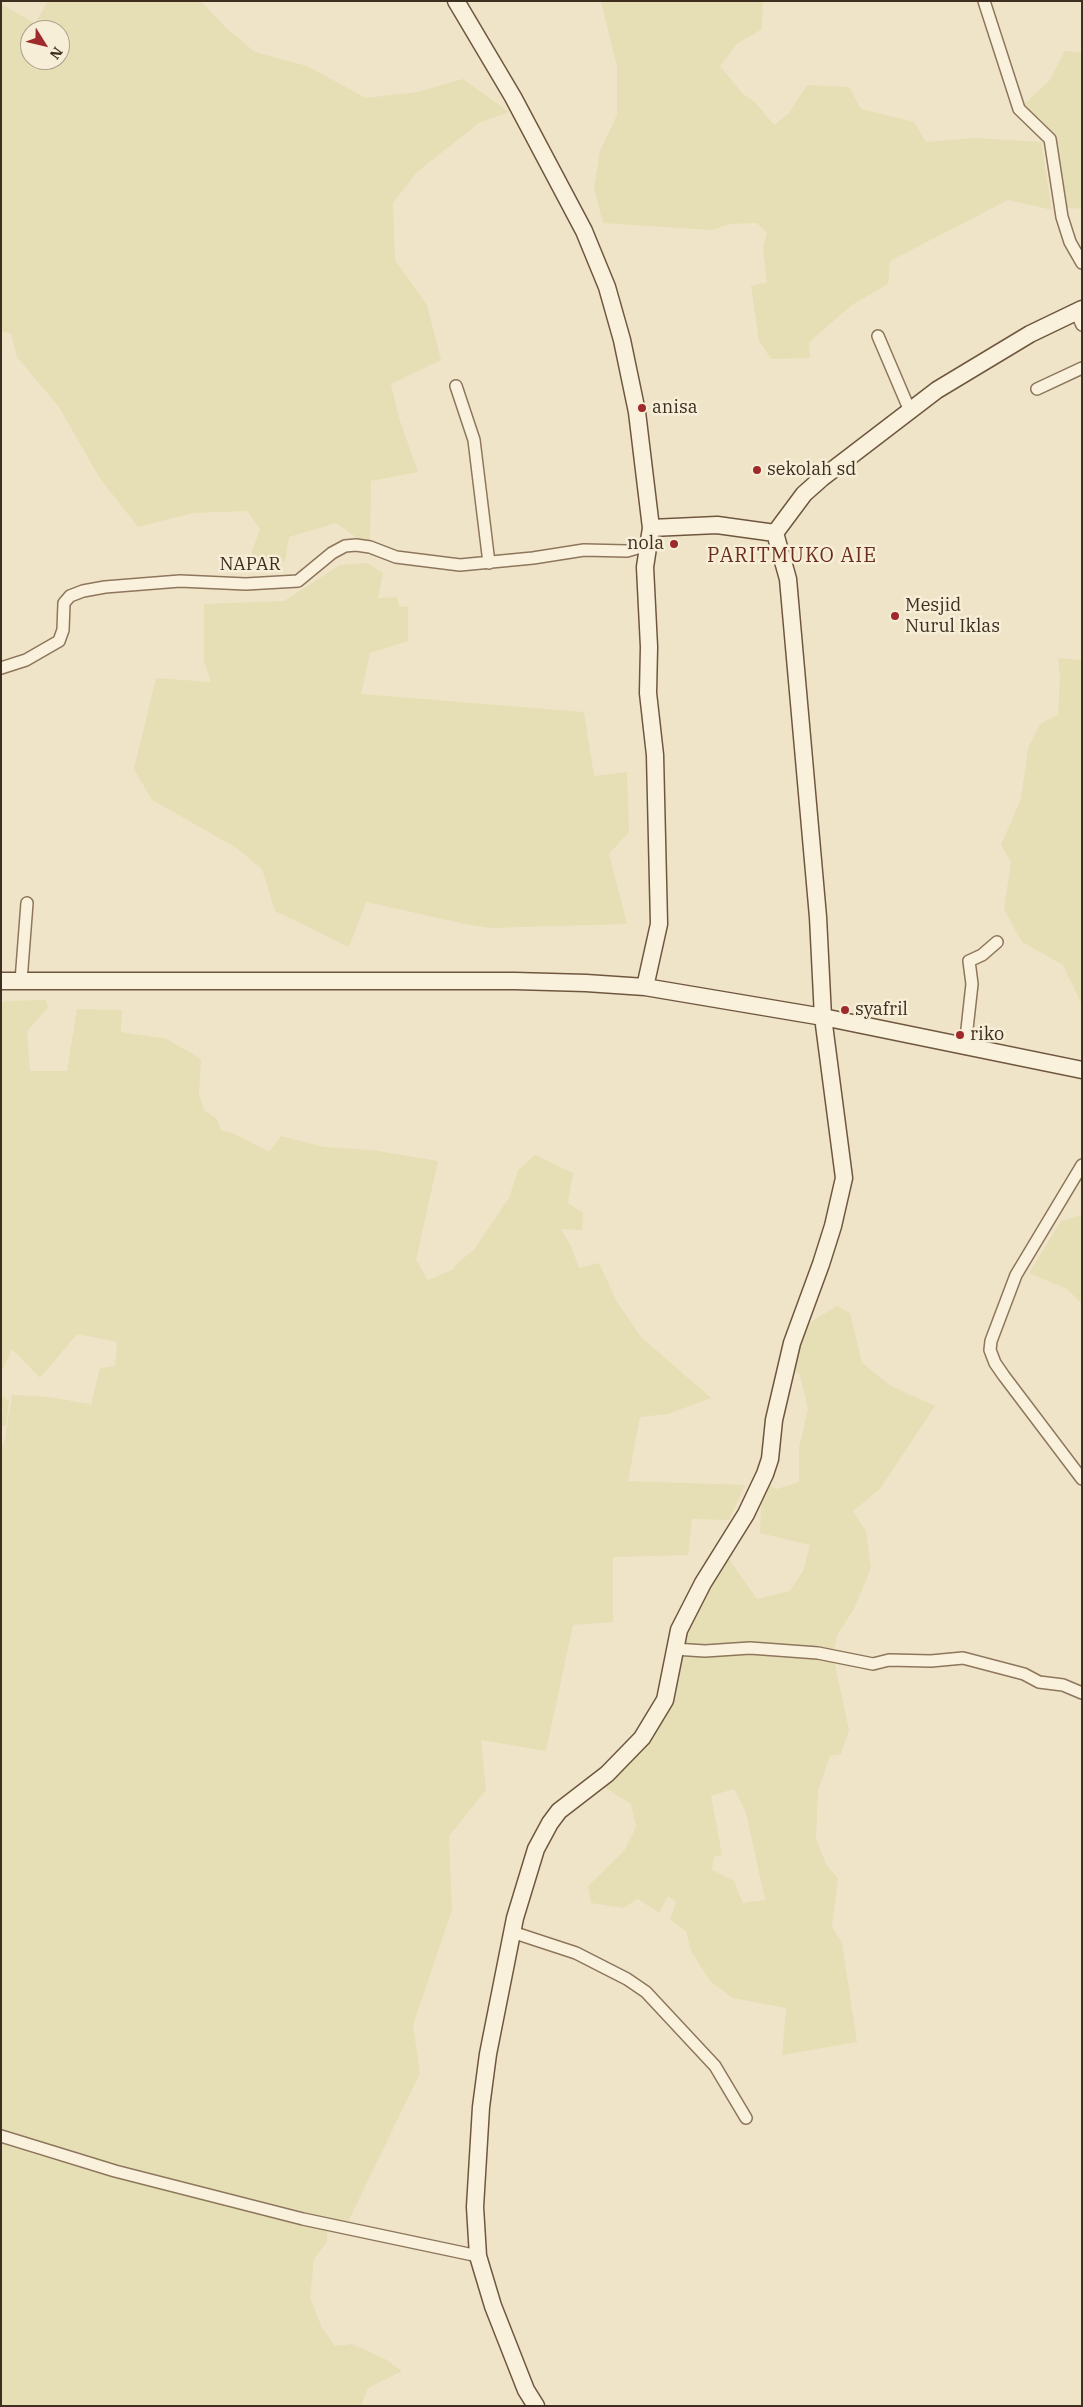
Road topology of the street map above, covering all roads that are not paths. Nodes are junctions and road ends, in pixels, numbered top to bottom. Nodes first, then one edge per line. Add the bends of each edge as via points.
1 (456, 1) edge
2 (984, 1) edge
3 (1082, 263) edge
4 (1080, 315) edge
5 (878, 336) dead end
6 (1082, 368) edge
7 (456, 386) dead end
8 (1037, 389) dead end
9 (910, 410) junction
10 (651, 528) junction
11 (775, 533) junction
12 (648, 545) junction
13 (490, 563) junction
14 (1, 669) edge
15 (27, 903) dead end
16 (997, 942) dead end
17 (1, 981) edge
18 (21, 981) junction
19 (645, 987) junction
20 (823, 1017) junction
21 (965, 1047) junction
22 (1082, 1070) edge
23 (1082, 1165) edge
24 (1082, 1479) edge
25 (674, 1649) junction
26 (1082, 1693) edge
27 (512, 1932) junction
28 (746, 2118) dead end
29 (1, 2136) edge
30 (478, 2256) junction
31 (536, 2406) edge

1 - 10 street via 562,187 607,286 637,412
2 - 3 street via 1019,109 1050,139 1062,217 1070,242
4 - 9 street via 972,367
5 - 9 street
6 - 8 street
7 - 13 street via 474,440
9 - 11 street via 822,478 795,505
10 - 11 street via 717,525
10 - 12 street
11 - 20 street via 788,579 819,926
12 - 13 street, NAPAR via 627,551 584,550
12 - 19 street via 645,567 648,693 655,755 659,924
13 - 14 street, NAPAR via 419,562 356,545 345,546 332,554 298,581 246,584 180,581 82,591 64,603 63,630 59,641 26,660
15 - 18 street
16 - 21 street via 969,961 972,984
17 - 18 street
18 - 19 street via 515,981
19 - 20 street
20 - 21 street
20 - 25 street via 844,1178 839,1204 822,1264 792,1343 765,1474 746,1514 689,1608
21 - 22 street
23 - 24 street via 1016,1275 990,1350 1004,1376
25 - 26 street via 705,1652 750,1648 818,1653 874,1664 889,1660 963,1658
25 - 27 street via 666,1700 642,1738 607,1774 559,1811 546,1830 526,1878
27 - 28 street via 576,1953 646,1992 715,2066
27 - 30 street via 481,2106 475,2207
29 - 30 street via 115,2171 303,2219
30 - 31 street via 504,2339

